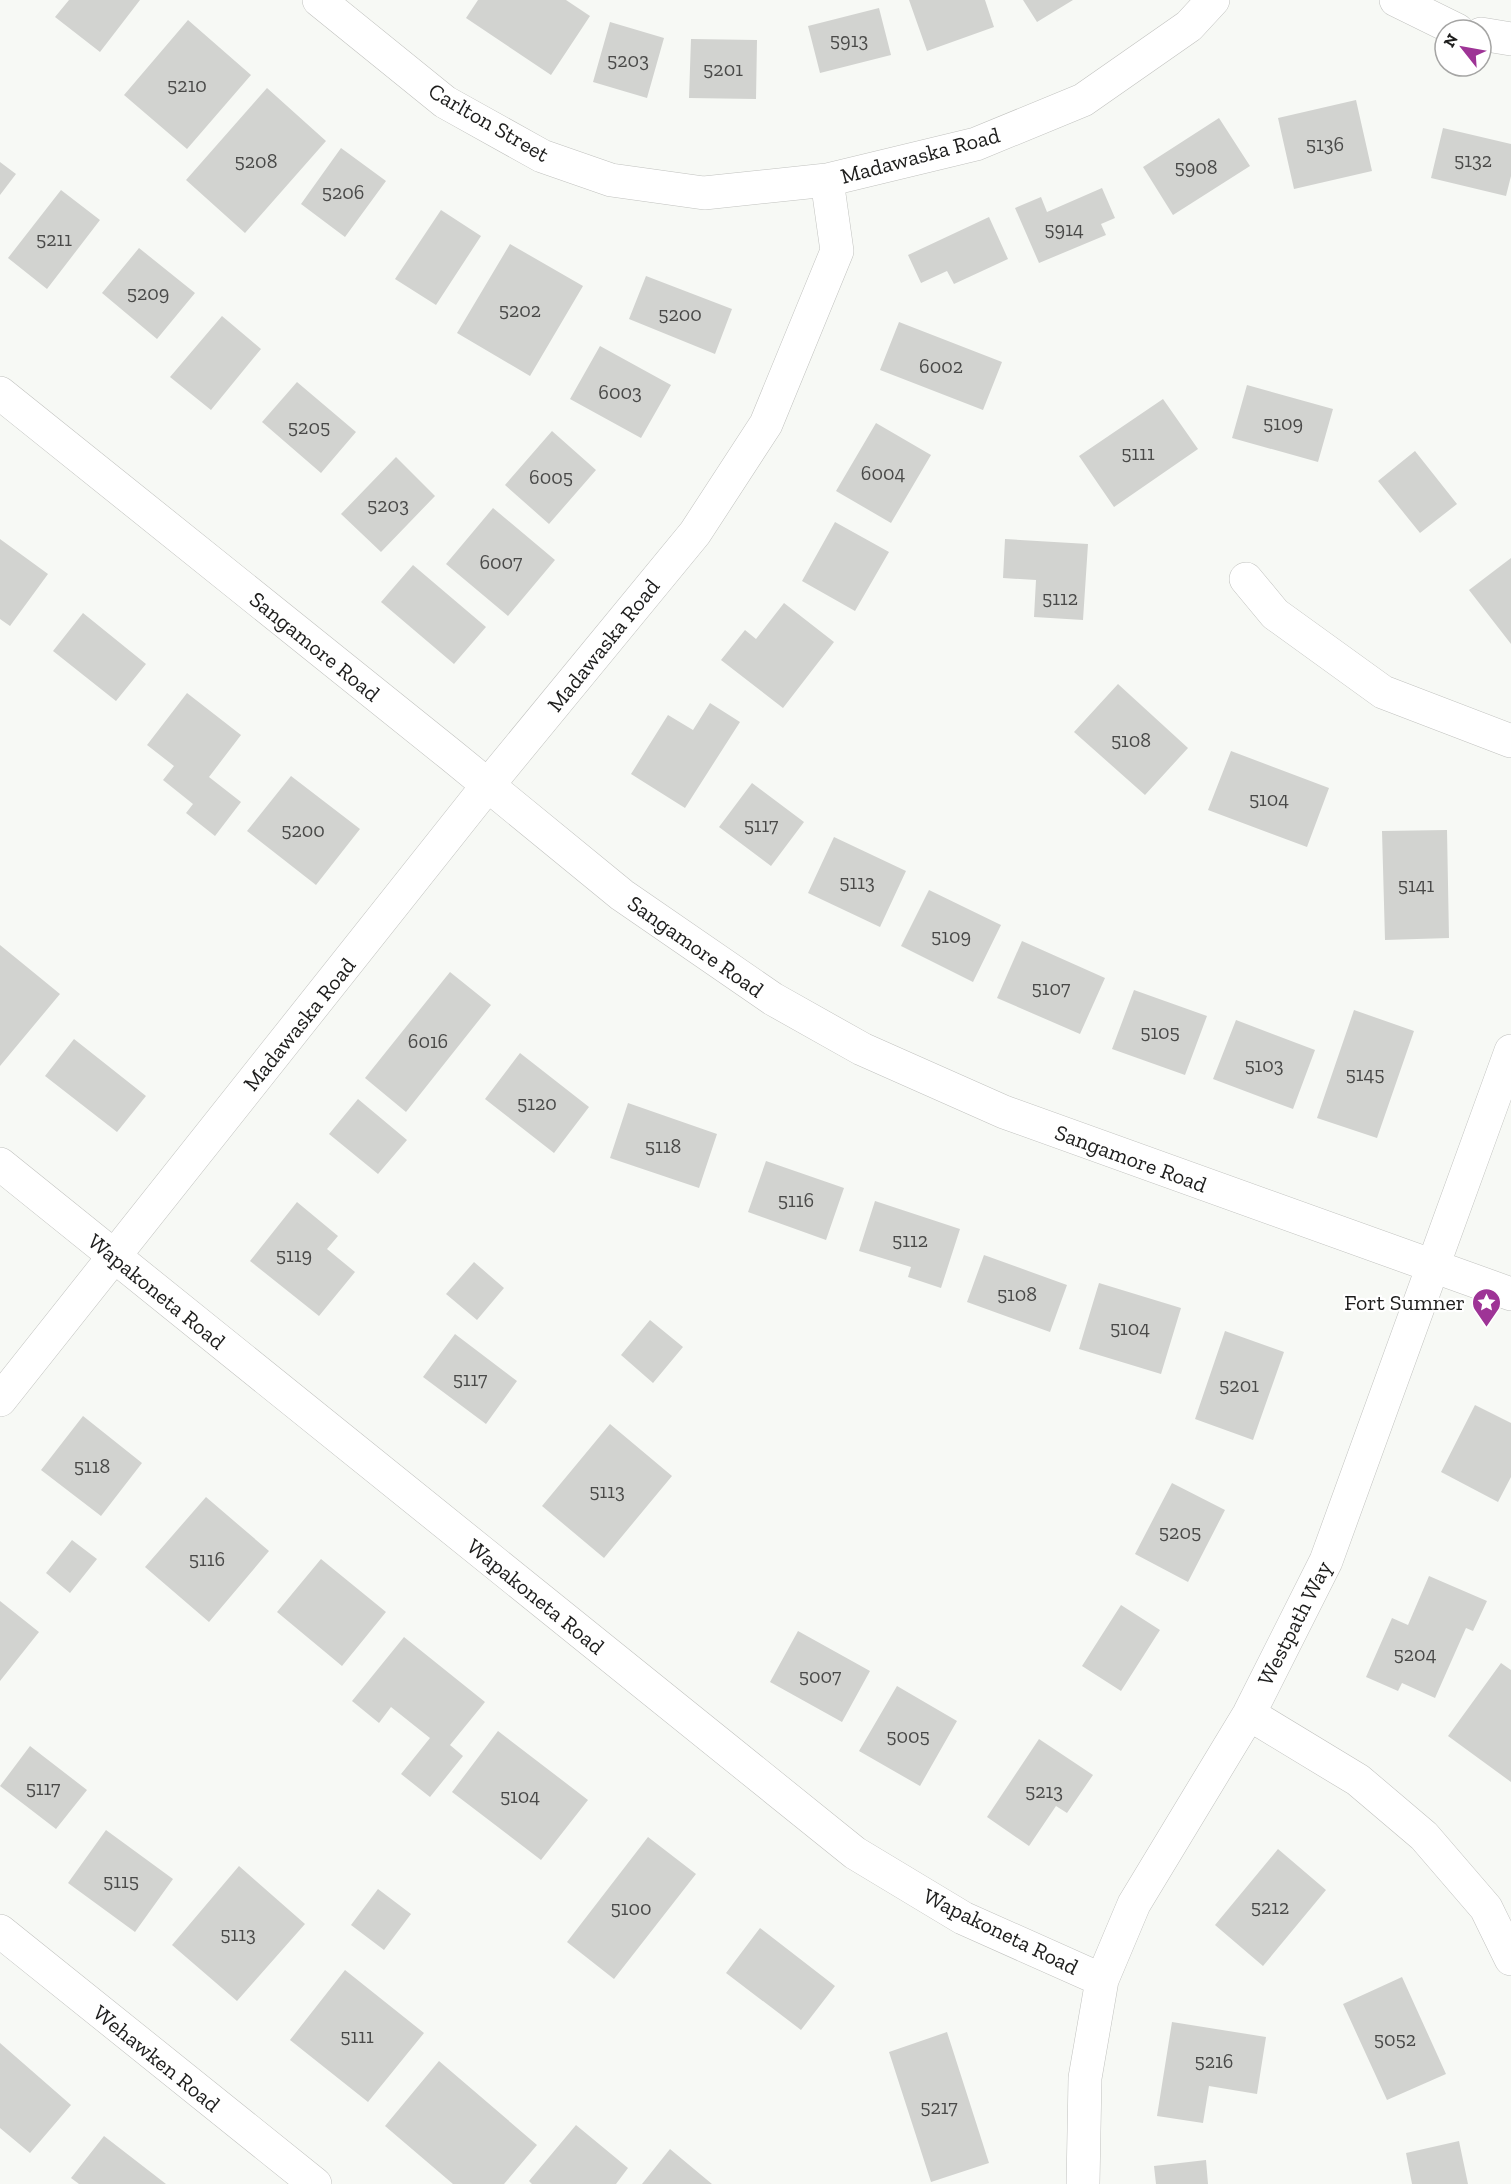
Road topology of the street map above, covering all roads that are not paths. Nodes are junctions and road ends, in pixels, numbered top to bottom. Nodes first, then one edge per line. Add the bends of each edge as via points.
1 (319, 0) edge
2 (1213, 0) edge
3 (1396, 0) edge
4 (1433, 18) edge
5 (1493, 36) edge
6 (1511, 39) edge
7 (827, 180) junction
8 (0, 393) edge
9 (1246, 579) dead end
10 (1511, 741) edge
11 (488, 785) junction
12 (1511, 1051) edge
13 (0, 1164) edge
14 (114, 1256) junction
15 (1434, 1267) junction
16 (1511, 1294) edge
17 (0, 1400) edge
18 (1249, 1714) junction
19 (0, 1931) edge
20 (1511, 1959) edge
21 (1102, 1980) junction
22 (315, 2184) edge
23 (1083, 2184) edge

1 - 7 street, Carlton Street via 445,102 542,156 611,180 704,193
2 - 7 street, Madawaska Road via 1189,26 1083,100 976,144
3 - 4 street
5 - 6 street
7 - 11 street, Madawaska Road via 837,251 766,424 695,533
8 - 11 street, Sangamore Road
9 - 10 street via 1275,614 1383,692
11 - 14 street, Madawaska Road
11 - 15 street, Sangamore Road via 622,895 773,999 862,1049 1004,1112
12 - 15 street, Westpath Way
13 - 14 street, Wapakoneta Road
14 - 17 street, Madawaska Road
14 - 21 street, Wapakoneta Road via 855,1853 963,1918
15 - 16 street, Sangamore Road
15 - 18 street, Westpath Way via 1326,1561
18 - 20 street via 1358,1780 1424,1836 1486,1908
18 - 21 street, Westpath Way via 1134,1904
19 - 22 street, Wehawken Road
21 - 23 street, Westpath Way via 1085,2078

